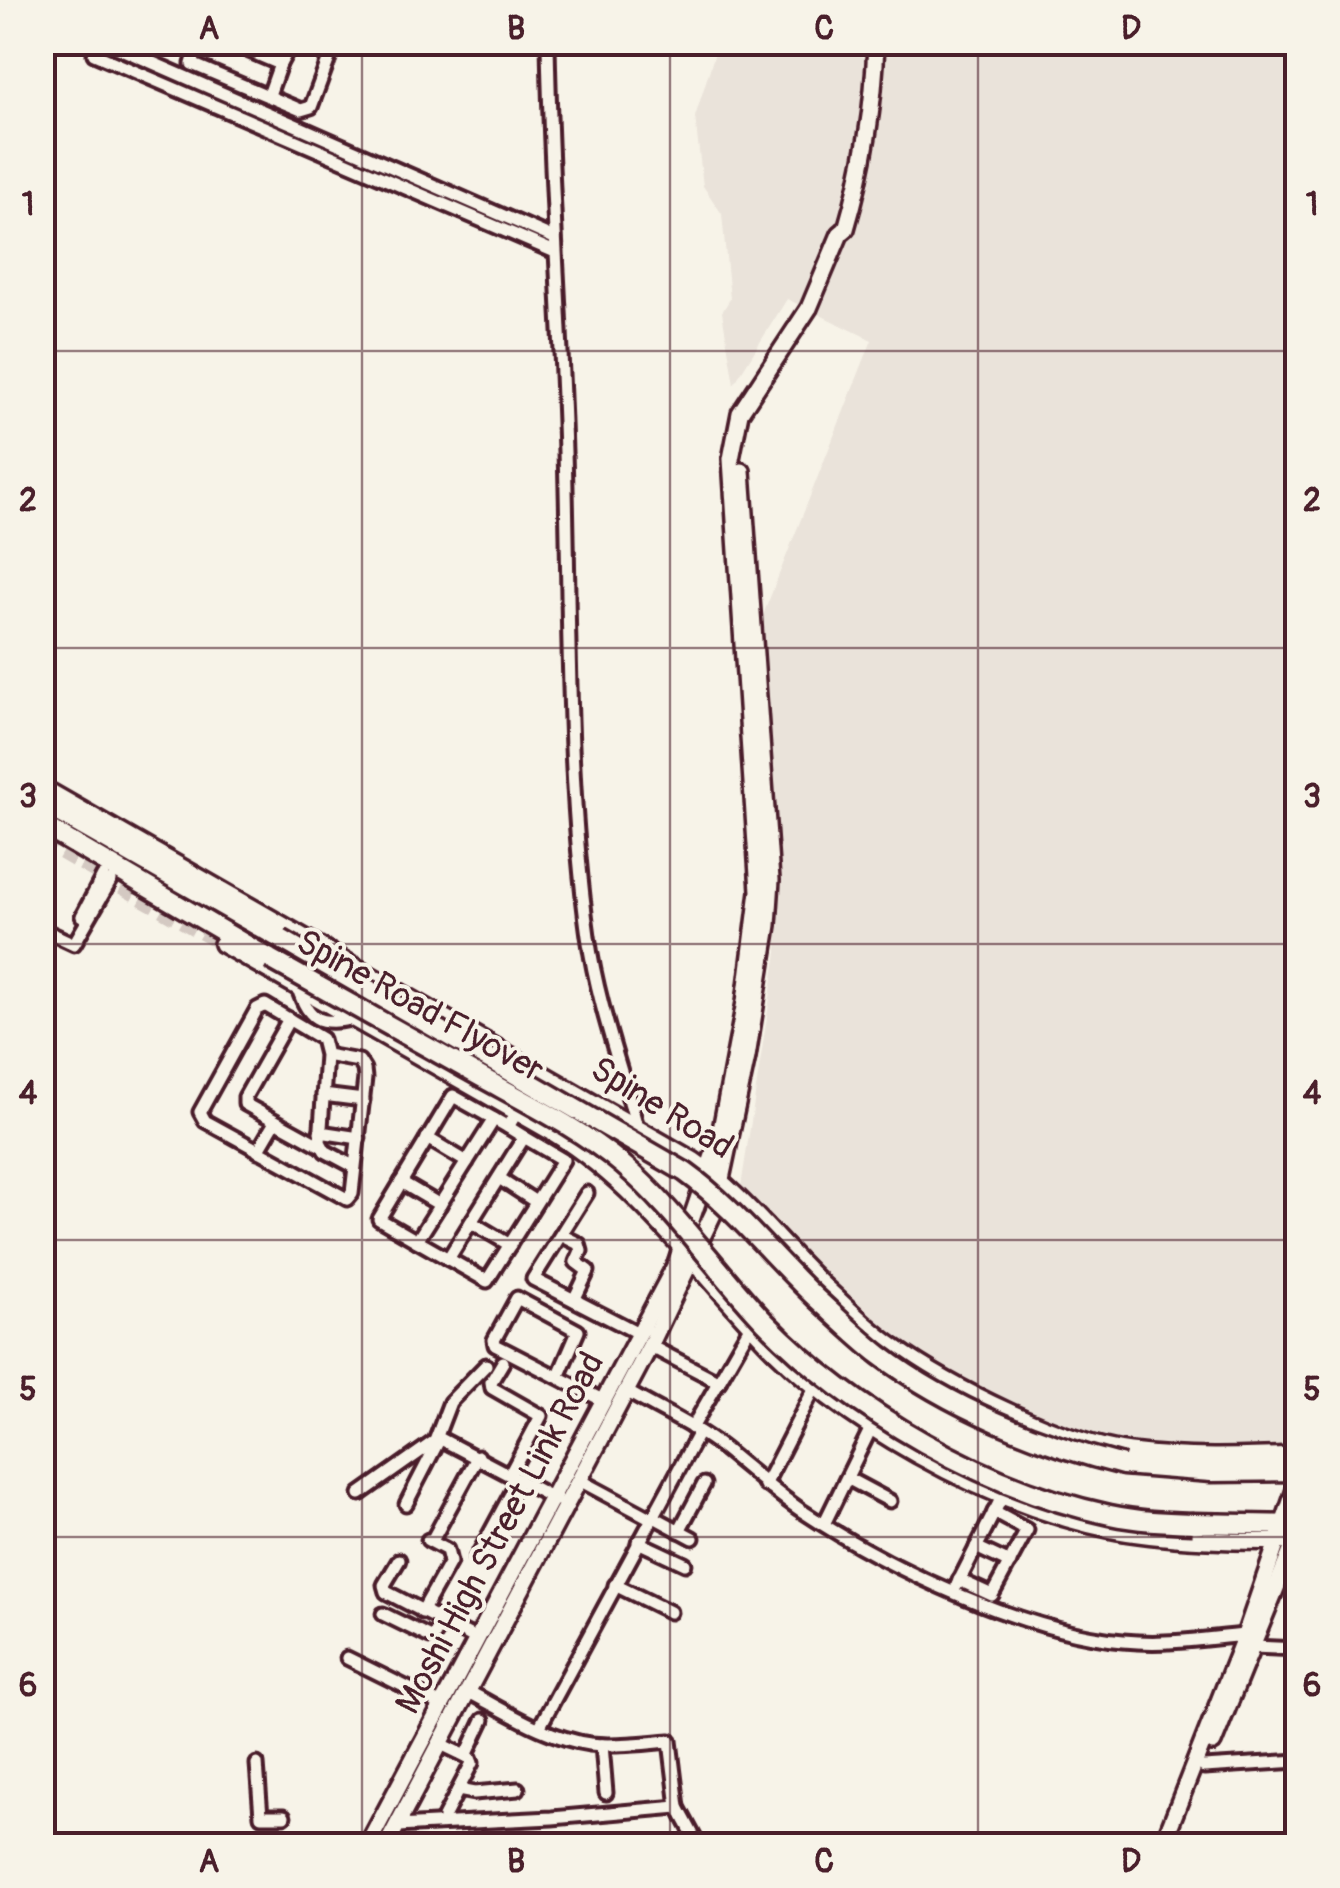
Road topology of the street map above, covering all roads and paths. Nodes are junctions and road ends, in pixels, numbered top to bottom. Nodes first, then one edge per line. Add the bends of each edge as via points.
1 (199, 42) edge
2 (228, 42) edge
3 (292, 42) edge
4 (336, 42) edge
5 (548, 42) edge
6 (867, 42) edge
7 (876, 42) edge
8 (99, 46) edge
9 (280, 64) junction
10 (263, 92) junction
11 (247, 112) junction
12 (840, 234) junction
13 (554, 238) junction
14 (555, 252) junction
15 (42, 788) edge
16 (42, 803) edge
17 (42, 825) edge
18 (233, 924) junction
19 (42, 930) edge
20 (73, 934) dead end
21 (298, 988) junction
22 (317, 1018) junction
23 (289, 1019) junction
24 (351, 1019) junction
25 (310, 1030) junction
26 (326, 1054) junction
27 (323, 1095) junction
28 (363, 1100) junction
29 (494, 1119) junction
30 (512, 1120) junction
31 (275, 1122) junction
32 (637, 1127) junction
33 (320, 1132) junction
34 (524, 1137) junction
35 (358, 1138) junction
36 (427, 1138) junction
37 (321, 1146) junction
38 (258, 1151) junction
39 (466, 1162) junction
40 (355, 1167) junction
41 (716, 1175) junction
42 (499, 1178) junction
43 (401, 1182) junction
44 (587, 1193) dead end
45 (536, 1202) junction
46 (440, 1205) junction
47 (471, 1222) junction
48 (561, 1234) junction
49 (418, 1241) junction
50 (510, 1245) junction
51 (687, 1254) junction
52 (448, 1259) junction
53 (574, 1300) junction
54 (751, 1325) junction
55 (645, 1340) junction
56 (504, 1362) dead end
57 (486, 1365) dead end
58 (558, 1377) junction
59 (718, 1382) junction
60 (815, 1387) junction
61 (626, 1391) junction
62 (604, 1400) junction
63 (872, 1428) junction
64 (696, 1430) junction
65 (439, 1438) junction
66 (1298, 1455) edge
67 (478, 1456) junction
68 (1262, 1464) junction
69 (1298, 1472) edge
70 (514, 1476) junction
71 (847, 1478) junction
72 (579, 1480) junction
73 (1298, 1482) edge
74 (704, 1484) dead end
75 (765, 1485) junction
76 (360, 1494) dead end
77 (1002, 1495) junction
78 (559, 1501) junction
79 (890, 1501) dead end
80 (406, 1504) dead end
81 (994, 1512) junction
82 (651, 1517) junction
83 (824, 1524) junction
84 (679, 1531) junction
85 (1292, 1534) edge
86 (693, 1538) dead end
87 (638, 1542) junction
88 (976, 1547) junction
89 (476, 1559) dead end
90 (398, 1560) dead end
91 (1010, 1563) junction
92 (685, 1564) dead end
93 (615, 1585) junction
94 (956, 1585) junction
95 (422, 1612) junction
96 (670, 1612) dead end
97 (384, 1614) dead end
98 (442, 1622) junction
99 (477, 1639) junction
100 (1248, 1641) junction
101 (1298, 1649) edge
102 (347, 1658) dead end
103 (453, 1700) junction
104 (483, 1720) dead end
105 (540, 1728) junction
106 (440, 1743) junction
107 (602, 1745) junction
108 (466, 1756) junction
109 (1298, 1761) edge
110 (257, 1764) dead end
111 (1204, 1767) junction
112 (518, 1788) dead end
113 (458, 1790) junction
114 (606, 1793) dead end
115 (678, 1806) junction
116 (284, 1816) dead end
117 (444, 1817) dead end
118 (396, 1826) junction
119 (368, 1846) edge
120 (386, 1846) edge
121 (699, 1846) edge
122 (1162, 1846) edge
123 (1172, 1846) edge

1 - 10 street via 192,64
2 - 9 street
3 - 9 street
4 - 10 street via 310,107 301,110
5 - 13 street
6 - 12 street
7 - 12 street via 866,146
8 - 11 street
9 - 10 street
10 - 11 street
11 - 13 street
11 - 14 street
12 - 41 street, Moshi High Street Link Road via 809,308 736,424 759,891
13 - 14 street
14 - 32 street via 582,886 600,996
15 - 18 street, Spine Road
16 - 18 main road, Spine Road
17 - 18 main road, Spine Road
18 - 21 street, Spine Road
18 - 32 street, Spine Road
18 - 68 main road, Spine Road Flyover, bridge via 280,939 685,1172 864,1341 910,1375 1080,1454 1167,1470
18 - 85 main road, Spine Road Flyover, bridge via 270,959 562,1122 610,1156 765,1321 882,1419 1065,1504 1113,1516
19 - 20 street via 74,944 107,878
21 - 22 street via 305,1009
21 - 24 street, Spine Road
22 - 24 street
22 - 25 street
23 - 25 street
23 - 31 street via 245,1097 248,1109
23 - 38 street via 260,1006 200,1112
24 - 30 street, Spine Road
25 - 26 street
26 - 27 street
26 - 28 street via 362,1065
27 - 28 street
27 - 33 street
28 - 35 street
29 - 30 street
29 - 36 street via 453,1096
29 - 39 street
30 - 34 street
30 - 51 street, Spine Road via 574,1146 616,1178
31 - 37 street
31 - 38 street
32 - 41 street, Spine Road
33 - 35 street
33 - 37 street
34 - 42 street
34 - 45 street via 563,1160
35 - 40 street
36 - 39 street
36 - 43 street
37 - 40 street
38 - 40 street via 347,1199
39 - 46 street
41 - 51 street, Moshi High Street Link Road
41 - 68 street, Spine Road via 825,1287 929,1370 1084,1441
42 - 45 street
42 - 47 street
43 - 46 street
43 - 49 street via 379,1219
44 - 48 street
45 - 50 street
46 - 49 street
47 - 50 street
47 - 52 street
48 - 53 street via 579,1244 576,1262 588,1272
48 - 53 street via 533,1280
49 - 52 street
50 - 52 street via 487,1281
51 - 54 street, Spine Road
51 - 55 street, Moshi High Street Link Road
53 - 55 street
54 - 59 street
54 - 60 street, Spine Road
55 - 59 street
55 - 61 street, Moshi High Street Link Road
55 - 62 street, Moshi High Street Link Road
56 - 70 street via 492,1388 541,1416
57 - 65 street via 450,1402
58 - 58 street via 578,1331 517,1298 495,1344
58 - 62 street
59 - 64 street
60 - 63 street, Spine Road
60 - 75 street
61 - 64 street
61 - 72 street, Moshi High Street Link Road
62 - 78 street, Moshi High Street Link Road
63 - 71 street
63 - 77 street, Spine Road
64 - 75 street
64 - 82 street
65 - 67 street
65 - 76 street
65 - 80 street
66 - 68 street, Spine Road
67 - 70 street
67 - 95 street via 431,1539 447,1550 450,1562
68 - 69 main road, Spine Road Flyover
70 - 78 street
70 - 89 street
71 - 79 street
71 - 83 street
72 - 78 street, Moshi High Street Link Road
72 - 82 street
73 - 85 street
74 - 84 street
75 - 83 street
77 - 81 street
77 - 85 street, Spine Road via 1110,1529
78 - 99 street, Moshi High Street Link Road
78 - 103 street, Moshi High Street Link Road
81 - 88 street
81 - 91 street via 1027,1530
82 - 84 street
82 - 87 street
83 - 94 street via 926,1580
84 - 86 street
85 - 100 street
87 - 92 street
87 - 93 street
88 - 91 street
88 - 94 street
90 - 95 street via 384,1589
91 - 94 street via 992,1595
93 - 96 street
93 - 105 street
94 - 100 street via 1034,1621 1106,1639
95 - 98 street
97 - 98 street via 430,1637
98 - 99 street
99 - 103 street, Moshi High Street Link Road
100 - 101 street
100 - 111 street
100 - 122 street
102 - 103 street
103 - 105 street
103 - 106 street, Moshi High Street Link Road
103 - 119 street, Moshi High Street Link Road
104 - 108 street
105 - 107 street
106 - 108 street
106 - 118 street, Moshi High Street Link Road
107 - 114 street
107 - 115 street via 670,1741
108 - 113 street via 472,1764
109 - 111 street
110 - 116 street via 261,1816
111 - 123 street
112 - 113 street
113 - 117 street
115 - 118 street
115 - 121 street
118 - 120 street, Moshi High Street Link Road

